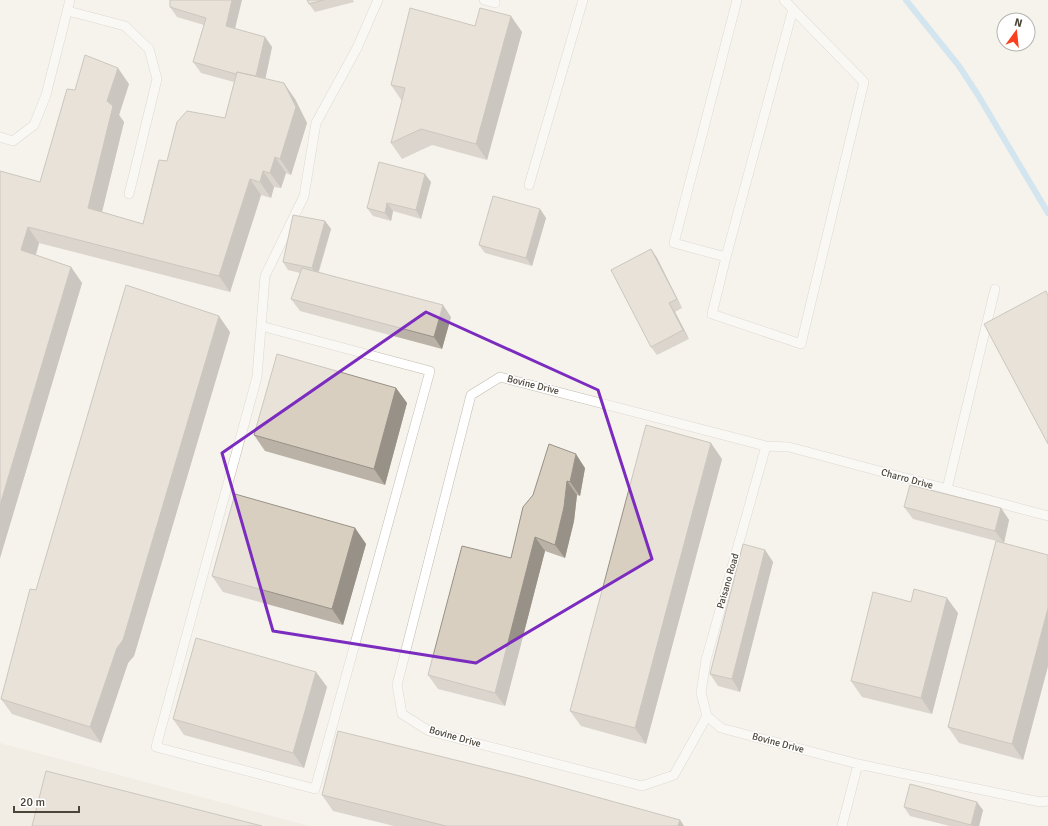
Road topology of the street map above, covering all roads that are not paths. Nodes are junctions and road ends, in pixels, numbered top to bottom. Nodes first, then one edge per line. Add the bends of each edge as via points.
1 (70, 0) edge
2 (378, 0) edge
3 (484, 0) edge
4 (495, 0) edge
5 (583, 0) edge
6 (736, 0) edge
7 (784, 0) edge
8 (793, 9) junction
9 (68, 10) junction
10 (0, 137) edge
11 (529, 184) dead end
12 (129, 194) dead end
13 (726, 257) junction
14 (995, 289) dead end
15 (261, 326) junction
16 (766, 446) junction
17 (947, 489) junction
18 (1048, 516) edge
19 (707, 716) junction
20 (858, 764) junction
21 (1048, 800) edge
22 (842, 826) edge

1 - 9 lane
2 - 15 lane via 357,48 316,123 304,196 265,276
3 - 4 lane via 495,3
5 - 11 lane
6 - 13 lane via 674,243
7 - 8 lane
8 - 13 lane
8 - 13 lane via 864,82 801,344 712,314
9 - 10 lane via 46,95 34,125 13,141
9 - 12 lane via 125,26 148,49 157,79
14 - 17 lane
15 - 15 lane via 257,377 156,747 315,789 430,371
16 - 17 lane, Charro Drive via 789,447
16 - 19 lane, Paisano Road via 706,660 701,693
16 - 19 lane, Bovine Drive via 500,377 477,391 471,395 397,685 402,714 429,732 642,786 674,775
17 - 18 lane, Charro Drive
19 - 20 lane, Bovine Drive via 721,728
20 - 21 lane, Bovine Drive via 1040,802
20 - 22 lane

